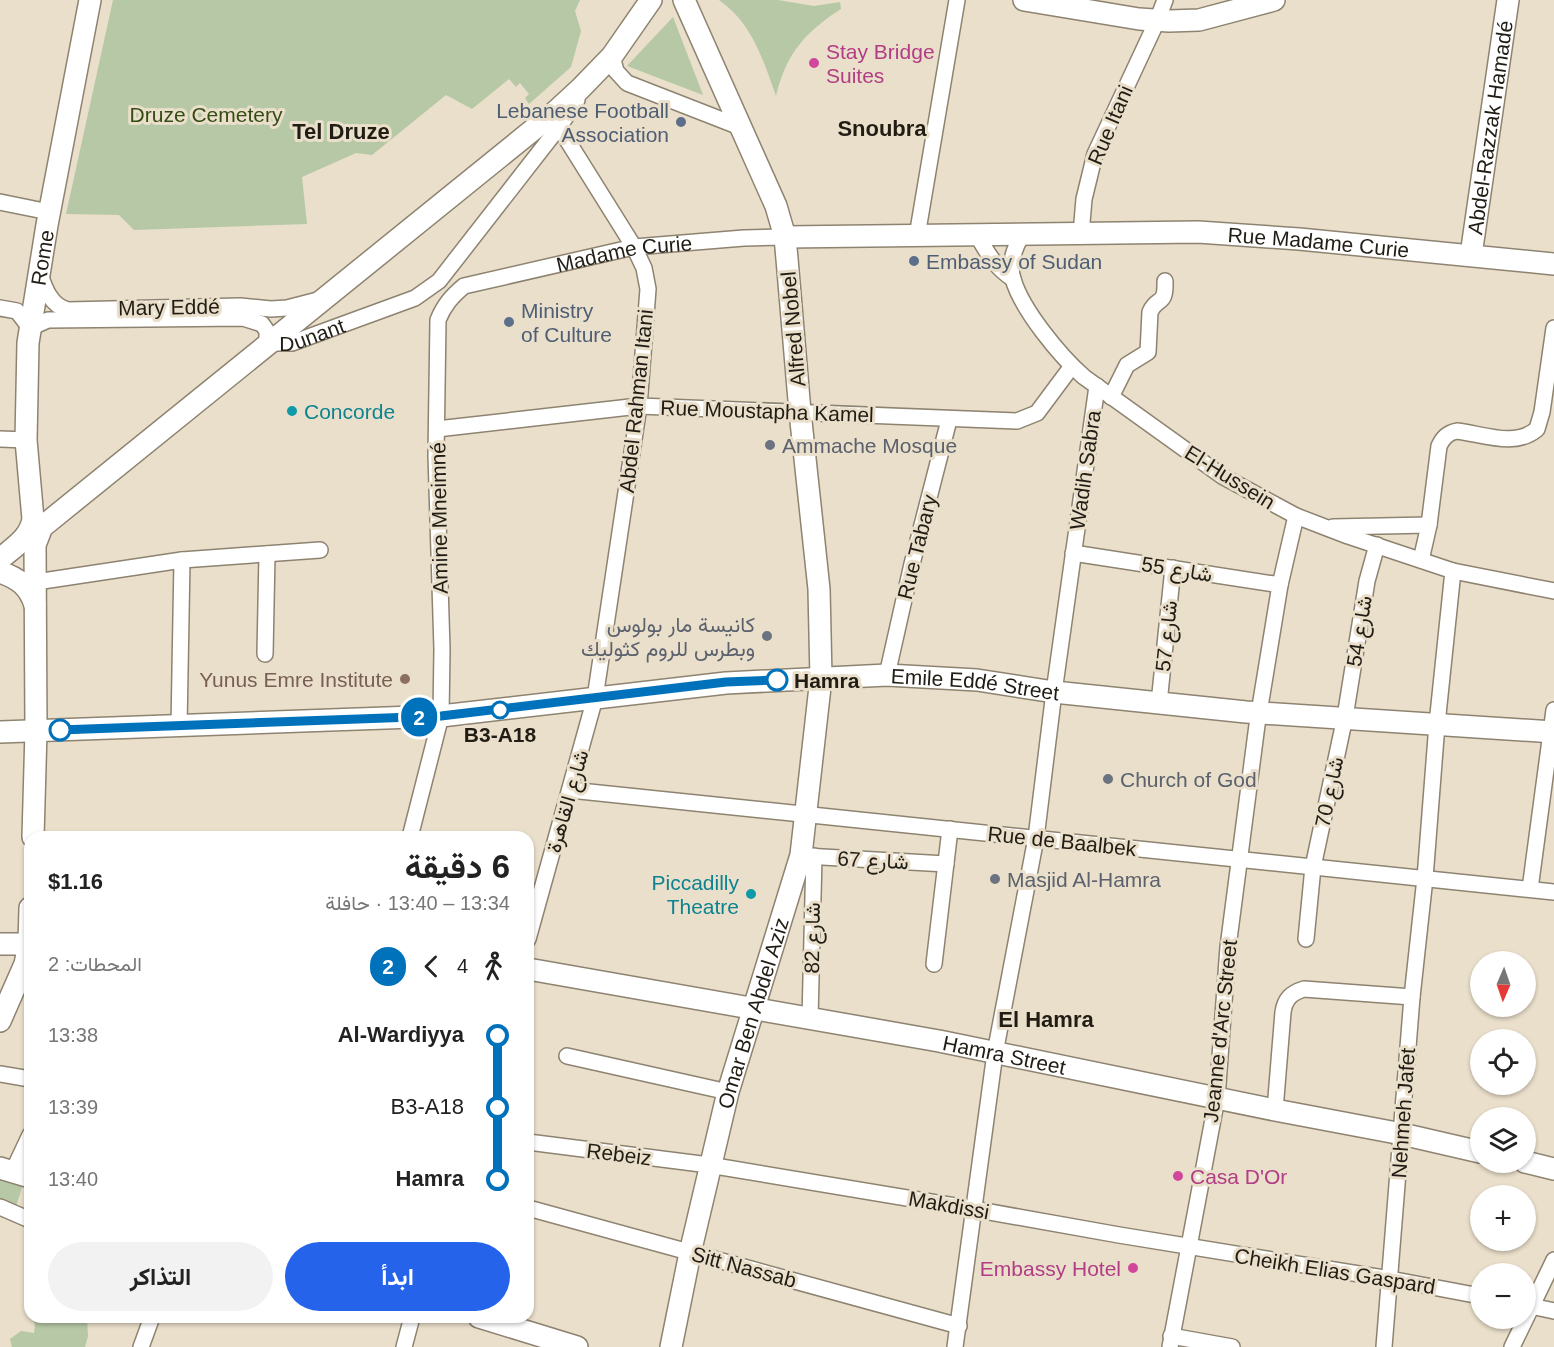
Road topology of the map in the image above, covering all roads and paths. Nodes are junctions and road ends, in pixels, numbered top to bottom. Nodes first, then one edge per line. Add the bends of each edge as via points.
1 (90, 0) edge
2 (651, 0) edge
3 (684, 0) edge
4 (957, 0) edge
5 (1024, 0) edge
6 (1113, 0) edge
7 (1239, 0) edge
8 (1274, 0) edge
9 (1508, 0) edge
10 (1161, 10) edge
11 (612, 56) junction
12 (592, 76) junction
13 (559, 127) junction
14 (740, 127) junction
15 (0, 202) edge
16 (49, 212) junction
17 (1081, 234) junction
18 (977, 235) junction
19 (1023, 235) junction
20 (917, 236) junction
21 (785, 237) junction
22 (634, 247) junction
23 (1471, 255) junction
24 (1554, 264) edge
25 (448, 270) junction
26 (39, 271) junction
27 (1012, 279) junction
28 (1165, 281) dead end
29 (465, 286) junction
30 (415, 298) junction
31 (321, 299) junction
32 (448, 301) joint
33 (0, 308) edge
34 (438, 320) junction
35 (30, 328) junction
36 (1554, 328) edge
37 (267, 343) junction
38 (1072, 366) junction
39 (1097, 386) junction
40 (1111, 397) junction
41 (639, 406) junction
42 (800, 412) junction
43 (950, 420) junction
44 (437, 429) junction
45 (0, 439) edge
46 (26, 440) junction
47 (30, 487) junction
48 (72, 501) junction
49 (1296, 516) junction
50 (41, 519) junction
51 (1429, 525) junction
52 (1324, 527) junction
53 (1377, 545) junction
54 (320, 550) dead end
55 (1073, 553) junction
56 (267, 555) junction
57 (0, 559) edge
58 (182, 560) junction
59 (1421, 560) junction
60 (1173, 568) junction
61 (1453, 571) junction
62 (0, 572) edge
63 (36, 582) junction
64 (1280, 585) junction
65 (1554, 591) edge
66 (36, 608) junction
67 (265, 654) dead end
68 (887, 675) junction
69 (822, 678) junction
70 (1054, 692) junction
71 (595, 698) junction
72 (1159, 703) junction
73 (1554, 710) edge
74 (1259, 712) junction
75 (441, 716) junction
76 (1345, 717) junction
77 (1437, 724) junction
78 (179, 727) junction
79 (36, 731) junction
80 (0, 732) edge
81 (1553, 732) edge
82 (570, 790) junction
83 (807, 814) junction
84 (950, 829) junction
85 (33, 831) edge
86 (412, 831) edge
87 (1036, 838) junction
88 (807, 856) junction
89 (1239, 860) junction
90 (946, 864) junction
91 (1313, 867) junction
92 (1425, 878) junction
93 (1530, 889) junction
94 (1554, 892) edge
95 (534, 918) edge
96 (1306, 939) dead end
97 (0, 944) edge
98 (24, 944) edge
99 (24, 963) edge
100 (934, 964) dead end
101 (534, 970) edge
102 (1412, 997) junction
103 (752, 1010) junction
104 (810, 1019) junction
105 (0, 1021) edge
106 (995, 1053) junction
107 (567, 1056) dead end
108 (0, 1074) edge
109 (24, 1078) edge
110 (728, 1092) junction
111 (1216, 1098) junction
112 (1275, 1110) junction
113 (1402, 1134) junction
114 (534, 1143) edge
115 (24, 1149) edge
116 (1470, 1150) edge
117 (710, 1165) junction
118 (1536, 1165) edge
119 (1554, 1169) edge
120 (14, 1172) edge
121 (0, 1207) edge
122 (973, 1209) junction
123 (534, 1210) edge
124 (24, 1214) edge
125 (1189, 1247) junction
126 (690, 1253) junction
127 (1554, 1260) edge
128 (1390, 1279) junction
129 (1536, 1293) edge
130 (1470, 1294) edge
131 (1536, 1307) edge
132 (1554, 1311) edge
133 (150, 1323) edge
134 (410, 1323) edge
135 (499, 1323) edge
136 (959, 1326) junction
137 (1519, 1329) edge
138 (1170, 1341) edge
139 (141, 1347) edge
140 (404, 1347) edge
141 (577, 1347) edge
142 (671, 1347) edge
143 (955, 1347) edge
144 (1232, 1347) edge
145 (1384, 1347) edge
146 (1512, 1347) edge

1 - 16 street, Rome
2 - 11 street, Dunant
3 - 14 street, Alfred Nobel
4 - 20 street
5 - 10 street
6 - 10 street
7 - 10 street via 1212,8
8 - 10 street via 1199,20
9 - 23 street, Abdel-Razzak Hamadé
10 - 17 street, Rue Itani via 1095,154 1084,199
11 - 12 street, Dunant
11 - 14 street via 616,71 627,83
12 - 13 street, Dunant
12 - 31 street, Dunant via 538,126
13 - 22 street, Abdel Rahman Itani
13 - 25 street, Dunant
14 - 21 street, Alfred Nobel via 776,206
15 - 16 street
16 - 26 street, Rome
17 - 19 street
17 - 23 street, Rue Madame Curie via 1198,232
18 - 19 street
18 - 20 street
18 - 27 street, El-Hussein via 998,269
19 - 27 street via 1013,255
20 - 21 street
21 - 22 street, Madame Curie
21 - 42 street, Alfred Nobel
22 - 29 street, Madame Curie
22 - 41 street, Abdel Rahman Itani via 648,289
23 - 24 street, Rue Madame Curie
25 - 29 street via 452,282
25 - 30 street, Dunant
26 - 31 street, Mary Eddé via 54,303 68,310 240,306 271,309
26 - 35 street, Rome
27 - 38 street, El-Hussein via 1031,315
28 - 40 street via 1163,300 1151,310 1148,352 1127,365
29 - 32 street, Madame Curie
30 - 34 street via 430,305
30 - 37 street, Dunant via 292,343
31 - 37 street, Dunant
32 - 34 street, Amine Mneimné
33 - 35 street via 17,311
34 - 44 street, Amine Mneimné
35 - 37 street, Mary Eddé via 48,320 243,318 262,324 267,331
35 - 46 street, Rome
36 - 51 street via 1536,429 1523,438 1457,431 1447,435 1439,446
37 - 48 street
38 - 39 street, El-Hussein
38 - 43 street, Rue Moustapha Kamel via 1044,406 1030,417 1004,422
39 - 40 street, El-Hussein
39 - 55 street, Wadih Sabra
40 - 49 street, El-Hussein via 1236,485
41 - 42 street, Rue Moustapha Kamel
41 - 44 street, Rue Moustapha Kamel
41 - 71 street, Abdel Rahman Itani
42 - 43 street, Rue Moustapha Kamel
42 - 69 street, Alfred Nobel via 819,589
43 - 68 street, Rue Tabary
44 - 75 street, Amine Mneimné
45 - 46 street
46 - 47 street, Rome
47 - 48 street via 49,501
47 - 50 street, Rome
48 - 50 street
49 - 52 street, El-Hussein
49 - 64 street, Jeanne d'Arc Street
50 - 57 street
50 - 63 street via 35,545
51 - 52 street
51 - 59 street
52 - 53 street, El-Hussein
53 - 59 street, El-Hussein
53 - 76 street, شارع 54 via 1367,581
54 - 56 street
55 - 60 street, شارع 55
55 - 70 street, Wadih Sabra
56 - 58 street
56 - 67 street
58 - 63 street
58 - 78 street
59 - 61 street, El-Hussein
60 - 64 street, شارع 55
60 - 72 street, شارع 57
61 - 65 street, El-Hussein
61 - 77 street, Nehmeh Jafet
62 - 66 street via 24,584
63 - 66 street
64 - 74 street, Jeanne d'Arc Street
66 - 79 street
68 - 69 street, Emile Eddé Street
68 - 70 street, Emile Eddé Street via 977,680
69 - 71 street, Emile Eddé Street via 726,682
69 - 83 street, Omar Ben Abdel Aziz
70 - 72 street, Emile Eddé Street
70 - 87 street, Wadih Sabra
71 - 75 street, Emile Eddé Street
71 - 82 street, شارع القاهرة
72 - 74 street, Emile Eddé Street
73 - 81 street
74 - 76 street, Emile Eddé Street
74 - 89 street, Jeanne d'Arc Street
75 - 78 street, Emile Eddé Street
75 - 86 street, Amine Mneimné
76 - 77 street, Emile Eddé Street
76 - 91 street, شارع 70
77 - 81 street, Emile Eddé Street
77 - 92 street, Nehmeh Jafet
78 - 79 street, Emile Eddé Street
79 - 80 street, Emile Eddé Street
79 - 85 street
81 - 93 street
82 - 83 street, Rue de Baalbek
82 - 95 street, شارع القاهرة
83 - 84 street, Rue de Baalbek
83 - 88 street, Omar Ben Abdel Aziz
84 - 87 street, Rue de Baalbek
84 - 90 street
87 - 89 street, Rue de Baalbek
87 - 106 street, Wadih Sabra
88 - 90 street, شارع 67
88 - 103 street, Omar Ben Abdel Aziz
88 - 104 street, شارع 82
89 - 91 street, Rue de Baalbek
89 - 111 street, Jeanne d'Arc Street
90 - 100 street
91 - 92 street, Rue de Baalbek
91 - 96 street, شارع 70
92 - 93 street, Rue de Baalbek
92 - 102 street, Nehmeh Jafet
93 - 94 street, Rue de Baalbek
97 - 98 street
99 - 105 street
101 - 103 street, Hamra Street
102 - 112 street via 1304,989 1291,995 1284,1004
102 - 113 street, Nehmeh Jafet
103 - 104 street, Hamra Street
103 - 110 street, Omar Ben Abdel Aziz
104 - 106 street, Hamra Street
106 - 111 street, Hamra Street
106 - 122 street, Wadih Sabra
107 - 110 street
108 - 109 street
110 - 117 street, Omar Ben Abdel Aziz
111 - 112 street, Hamra Street
111 - 125 street, Jeanne d'Arc Street
112 - 113 street, Hamra Street
113 - 116 street, Hamra Street
113 - 128 street, Nehmeh Jafet
114 - 117 street, Rebeiz
115 - 120 street
117 - 122 street, Makdissi
117 - 126 street, Omar Ben Abdel Aziz
118 - 119 street
121 - 124 street
122 - 125 street, Makdissi
122 - 136 street, Wadih Sabra
123 - 126 street, Sitt Nassab
125 - 128 street, Cheikh Elias Gaspard
125 - 138 street, Jeanne d'Arc Street
126 - 136 street, Sitt Nassab
126 - 142 street, Omar Ben Abdel Aziz
127 - 129 street
128 - 130 street, Cheikh Elias Gaspard
128 - 145 street, Nehmeh Jafet
131 - 132 street
133 - 139 street
134 - 140 street
135 - 141 street
136 - 143 street, Wadih Sabra
137 - 146 street
138 - 144 street

